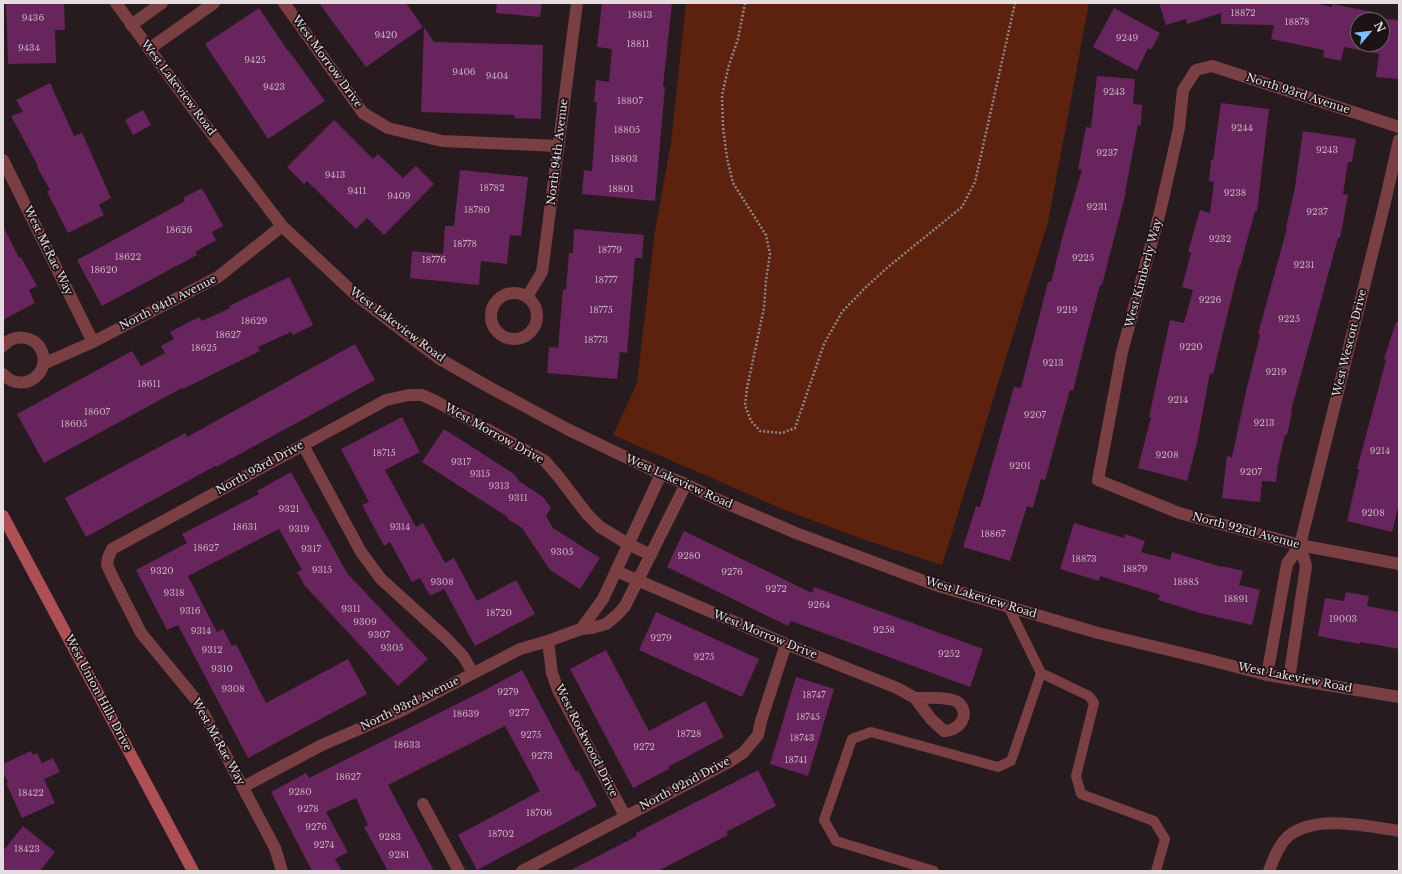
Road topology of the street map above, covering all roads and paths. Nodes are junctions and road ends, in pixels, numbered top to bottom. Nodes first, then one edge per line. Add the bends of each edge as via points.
1 (116, 3) edge
2 (162, 3) edge
3 (214, 3) edge
4 (284, 3) edge
5 (577, 3) edge
6 (745, 3) edge
7 (1015, 3) edge
8 (131, 25) junction
9 (149, 49) junction
10 (1196, 70) joint
11 (1399, 127) edge
12 (1399, 140) edge
13 (559, 146) junction
14 (3, 160) edge
15 (282, 226) junction
16 (528, 297) dead end
17 (93, 342) junction
18 (3, 346) edge
19 (43, 364) junction
20 (3, 374) edge
21 (422, 395) joint
22 (303, 445) junction
23 (662, 474) junction
24 (1098, 480) joint
25 (686, 484) junction
26 (3, 516) edge
27 (628, 544) junction
28 (1300, 545) junction
29 (651, 555) junction
30 (108, 558) joint
31 (1399, 564) edge
32 (616, 571) junction
33 (637, 581) junction
34 (1008, 606) junction
35 (581, 629) junction
36 (548, 641) junction
37 (786, 644) junction
38 (473, 673) junction
39 (1041, 673) junction
40 (1267, 675) junction
41 (1289, 679) junction
42 (1399, 697) edge
43 (915, 698) dead end
44 (243, 787) junction
45 (423, 804) dead end
46 (626, 816) junction
47 (1399, 831) edge
48 (192, 871) edge
49 (282, 871) edge
50 (458, 871) edge
51 (522, 871) edge
52 (934, 871) edge
53 (1156, 871) edge
54 (1269, 871) edge

1 - 8 street, West Lakeview Road
2 - 8 street
3 - 9 street
4 - 13 street, West Morrow Drive via 363,113 388,128 442,141
5 - 13 street, North 94th Avenue
6 - 7 path via 722,95 723,127 733,183 766,235 770,254 764,308 745,405 751,421 760,431 782,433 795,428 824,344 842,312 888,267 962,207 975,182
8 - 9 street, West Lakeview Road
9 - 15 street, West Lakeview Road
10 - 11 street, North 93rd Avenue via 1212,66
10 - 24 street, West Kimberly Way via 1183,90 1179,128 1160,212 1122,352
12 - 28 street, West Wescott Drive
13 - 16 street, North 94th Avenue via 542,272
14 - 17 street, West McRae Way
15 - 17 street, North 94th Avenue via 218,277
15 - 23 street, West Lakeview Road via 357,296 438,358 569,430
17 - 19 street, North 94th Avenue
18 - 19 street via 13,338 29,338 41,349
19 - 20 street via 36,377 24,383 10,380
21 - 22 street, North 93rd Drive via 386,400
21 - 27 street, West Morrow Drive via 545,461 600,527
22 - 30 street, North 93rd Drive via 112,549
22 - 38 street via 369,563 381,579 447,639 463,656
23 - 25 street, West Lakeview Road
23 - 27 street
24 - 28 street, North 92nd Avenue via 1178,513
25 - 29 street, North 93rd Avenue
25 - 34 street, West Lakeview Road via 796,533 936,585
26 - 48 main road, West Union Hills Drive
27 - 29 street, West Morrow Drive
27 - 32 street
28 - 31 street, North 92nd Avenue
28 - 40 street, West Wescott Drive via 1287,564
28 - 41 street, West Wescott Drive via 1306,566
29 - 33 street, North 93rd Avenue
30 - 44 street, West McRae Way via 107,565 141,633 197,701
32 - 33 street, West Morrow Drive
32 - 35 street via 603,599
33 - 35 street, North 93rd Avenue via 625,606 617,615 606,624
33 - 37 street, West Morrow Drive
34 - 39 lane
34 - 40 street, West Lakeview Road via 1098,633
35 - 36 street, North 93rd Avenue
36 - 38 street, North 93rd Avenue via 520,649
36 - 46 street, West Rockwood Drive via 552,673 558,690
37 - 43 street, West Morrow Drive via 897,688
37 - 46 street, North 92nd Drive via 758,734 743,752 729,762
38 - 44 street, North 93rd Avenue via 402,711 322,745
39 - 52 lane via 1011,761 998,767 872,732 852,739 824,820 836,841
39 - 53 lane via 1089,696 1094,703 1076,776 1081,794 1154,821 1165,839
40 - 41 street, West Lakeview Road
41 - 42 street, West Lakeview Road
44 - 49 street, West McRae Way via 275,848
45 - 50 street
46 - 51 street, North 92nd Drive
47 - 54 street via 1333,823 1309,826 1290,834 1279,848

